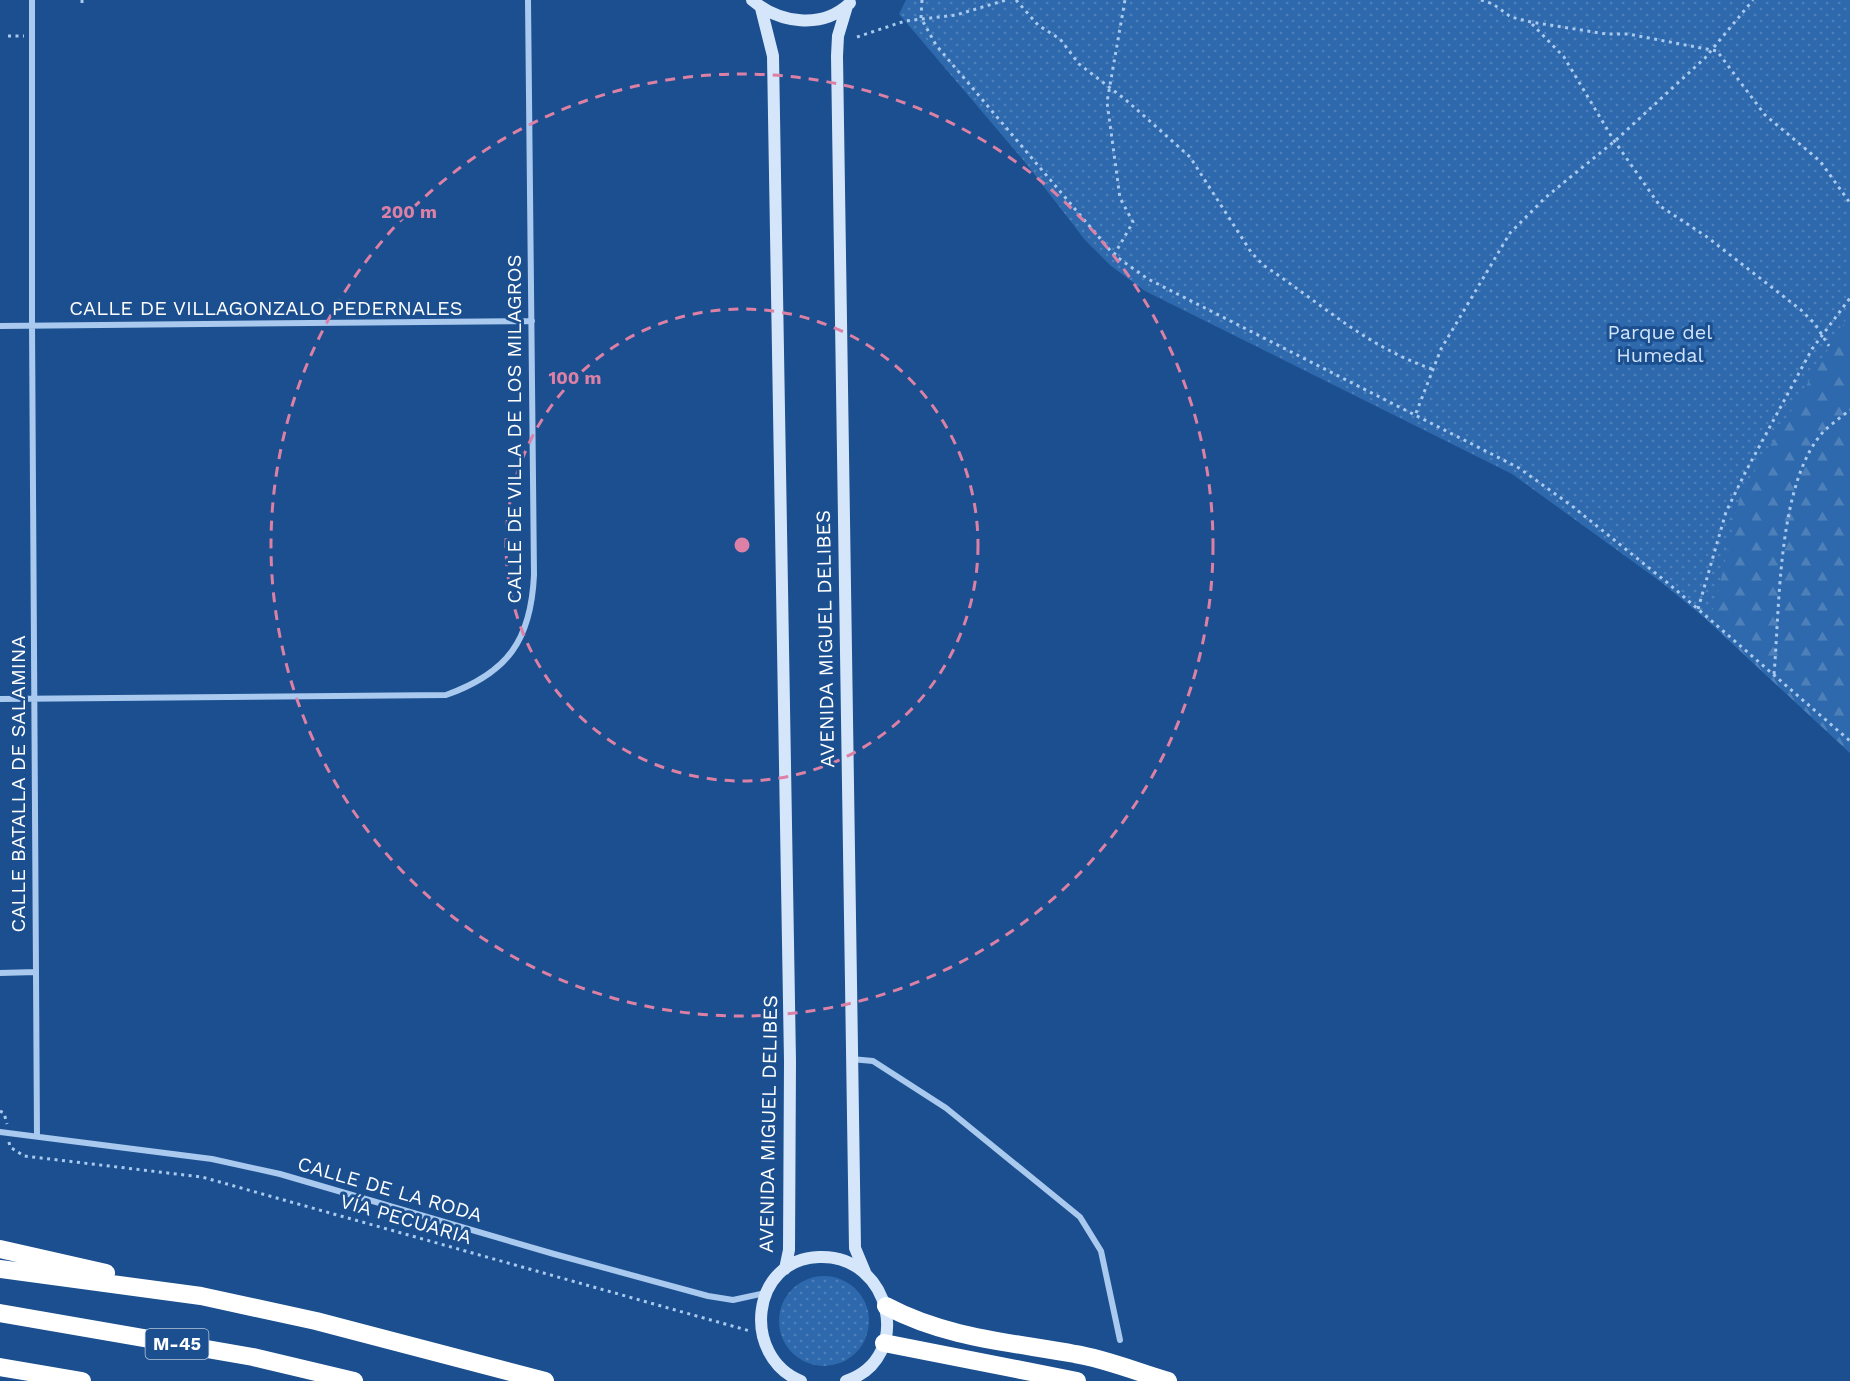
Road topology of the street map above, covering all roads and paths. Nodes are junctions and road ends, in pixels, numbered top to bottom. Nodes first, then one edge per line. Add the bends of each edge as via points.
1 (32, 0) edge
2 (82, 0) edge
3 (528, 0) edge
4 (922, 0) edge
5 (1006, 0) edge
6 (1016, 0) edge
7 (1125, 0) edge
8 (1481, 0) edge
9 (1753, 0) edge
10 (850, 3) edge
11 (757, 4) edge
12 (82, 6) dead end
13 (921, 18) junction
14 (1531, 22) junction
15 (857, 37) dead end
16 (1713, 50) junction
17 (1109, 89) junction
18 (1616, 140) junction
19 (1850, 203) edge
20 (1114, 255) junction
21 (1850, 298) edge
22 (532, 321) junction
23 (32, 325) junction
24 (0, 326) edge
25 (1822, 336) junction
26 (1829, 346) dead end
27 (1432, 369) junction
28 (1850, 410) edge
29 (1415, 413) junction
30 (1698, 609) junction
31 (1774, 674) junction
32 (0, 699) edge
33 (34, 699) junction
34 (1850, 741) edge
35 (36, 972) junction
36 (0, 973) edge
37 (850, 1059) junction
38 (0, 1111) edge
39 (0, 1132) edge
40 (8, 1133) junction
41 (37, 1136) junction
42 (0, 1249) edge
43 (0, 1269) edge
44 (785, 1269) junction
45 (865, 1272) junction
46 (765, 1293) junction
47 (201, 1296) junction
48 (886, 1306) junction
49 (0, 1313) edge
50 (760, 1332) junction
51 (1120, 1340) dead end
52 (884, 1343) junction
53 (0, 1367) edge
54 (796, 1380) edge
55 (850, 1380) edge
56 (82, 1381) edge
57 (354, 1381) edge
58 (545, 1381) edge
59 (1077, 1381) edge
60 (1168, 1381) edge

1 - 23 street, CALLE BATALLA DE SALAMINA
2 - 12 path
3 - 22 street, CALLE DE VILLA DE LOS MILAGROS
4 - 13 path
5 - 13 path via 956,15
6 - 17 path via 1038,25 1060,39 1078,64
7 - 17 path
8 - 14 path via 1511,17
9 - 16 path
10 - 11 main road via 831,15 805,21 778,17
10 - 37 main road, AVENIDA MIGUEL DELIBES via 838,36 837,56
11 - 44 main road, AVENIDA MIGUEL DELIBES via 770,33 774,80 790,1061 789,1250
13 - 15 path
13 - 20 path via 936,45
14 - 16 path
14 - 18 path via 1564,57
16 - 18 path
16 - 19 path via 1722,56 1775,126 1820,161
17 - 20 path via 1107,102 1116,176 1120,198 1133,222
17 - 27 path via 1190,157 1263,265 1368,340 1398,357
18 - 25 path via 1660,206 1801,310
18 - 27 path via 1546,197 1510,233
20 - 29 path via 1148,279
21 - 25 path
22 - 23 street, CALLE DE VILLAGONZALO PEDERNALES
22 - 33 street, CALLE DE VILLA DE LOS MILAGROS via 533,606 524,633 508,658 488,674 446,695
23 - 24 street, CALLE DE VILLAGONZALO PEDERNALES
23 - 33 street, CALLE BATALLA DE SALAMINA
25 - 26 path
25 - 30 path via 1726,512
27 - 29 path
28 - 31 path via 1824,431 1810,452 1790,501
29 - 30 path via 1546,486
30 - 31 path
31 - 34 path
32 - 33 street, CALLE DE VILLA DE LOS MILAGROS
33 - 35 street, CALLE BATALLA DE SALAMINA
35 - 36 street
35 - 41 street, CALLE BATALLA DE SALAMINA
37 - 45 main road, AVENIDA MIGUEL DELIBES via 855,1248
37 - 51 street via 873,1061 946,1108 1080,1217 1101,1251
38 - 40 path, VÍA PECUARIA via 4,1113
39 - 40 street, CALLE DE LA RODA
40 - 41 street, CALLE DE LA RODA
40 - 50 path, VÍA PECUARIA via 10,1147 24,1156 202,1177 639,1302
41 - 46 street, CALLE DE LA RODA via 212,1159 280,1174 708,1296 734,1300
42 - 47 highway
43 - 47 highway
44 - 45 main road via 800,1261 825,1257 851,1262
44 - 46 main road
45 - 48 main road via 879,1287
46 - 50 main road via 759,1312
47 - 58 highway via 316,1321
48 - 52 main road via 888,1326
48 - 60 highway via 916,1322 956,1335 1079,1354
49 - 57 highway, M-45 via 253,1357
50 - 54 main road via 766,1350
52 - 55 main road via 866,1370
52 - 59 highway
53 - 56 highway

